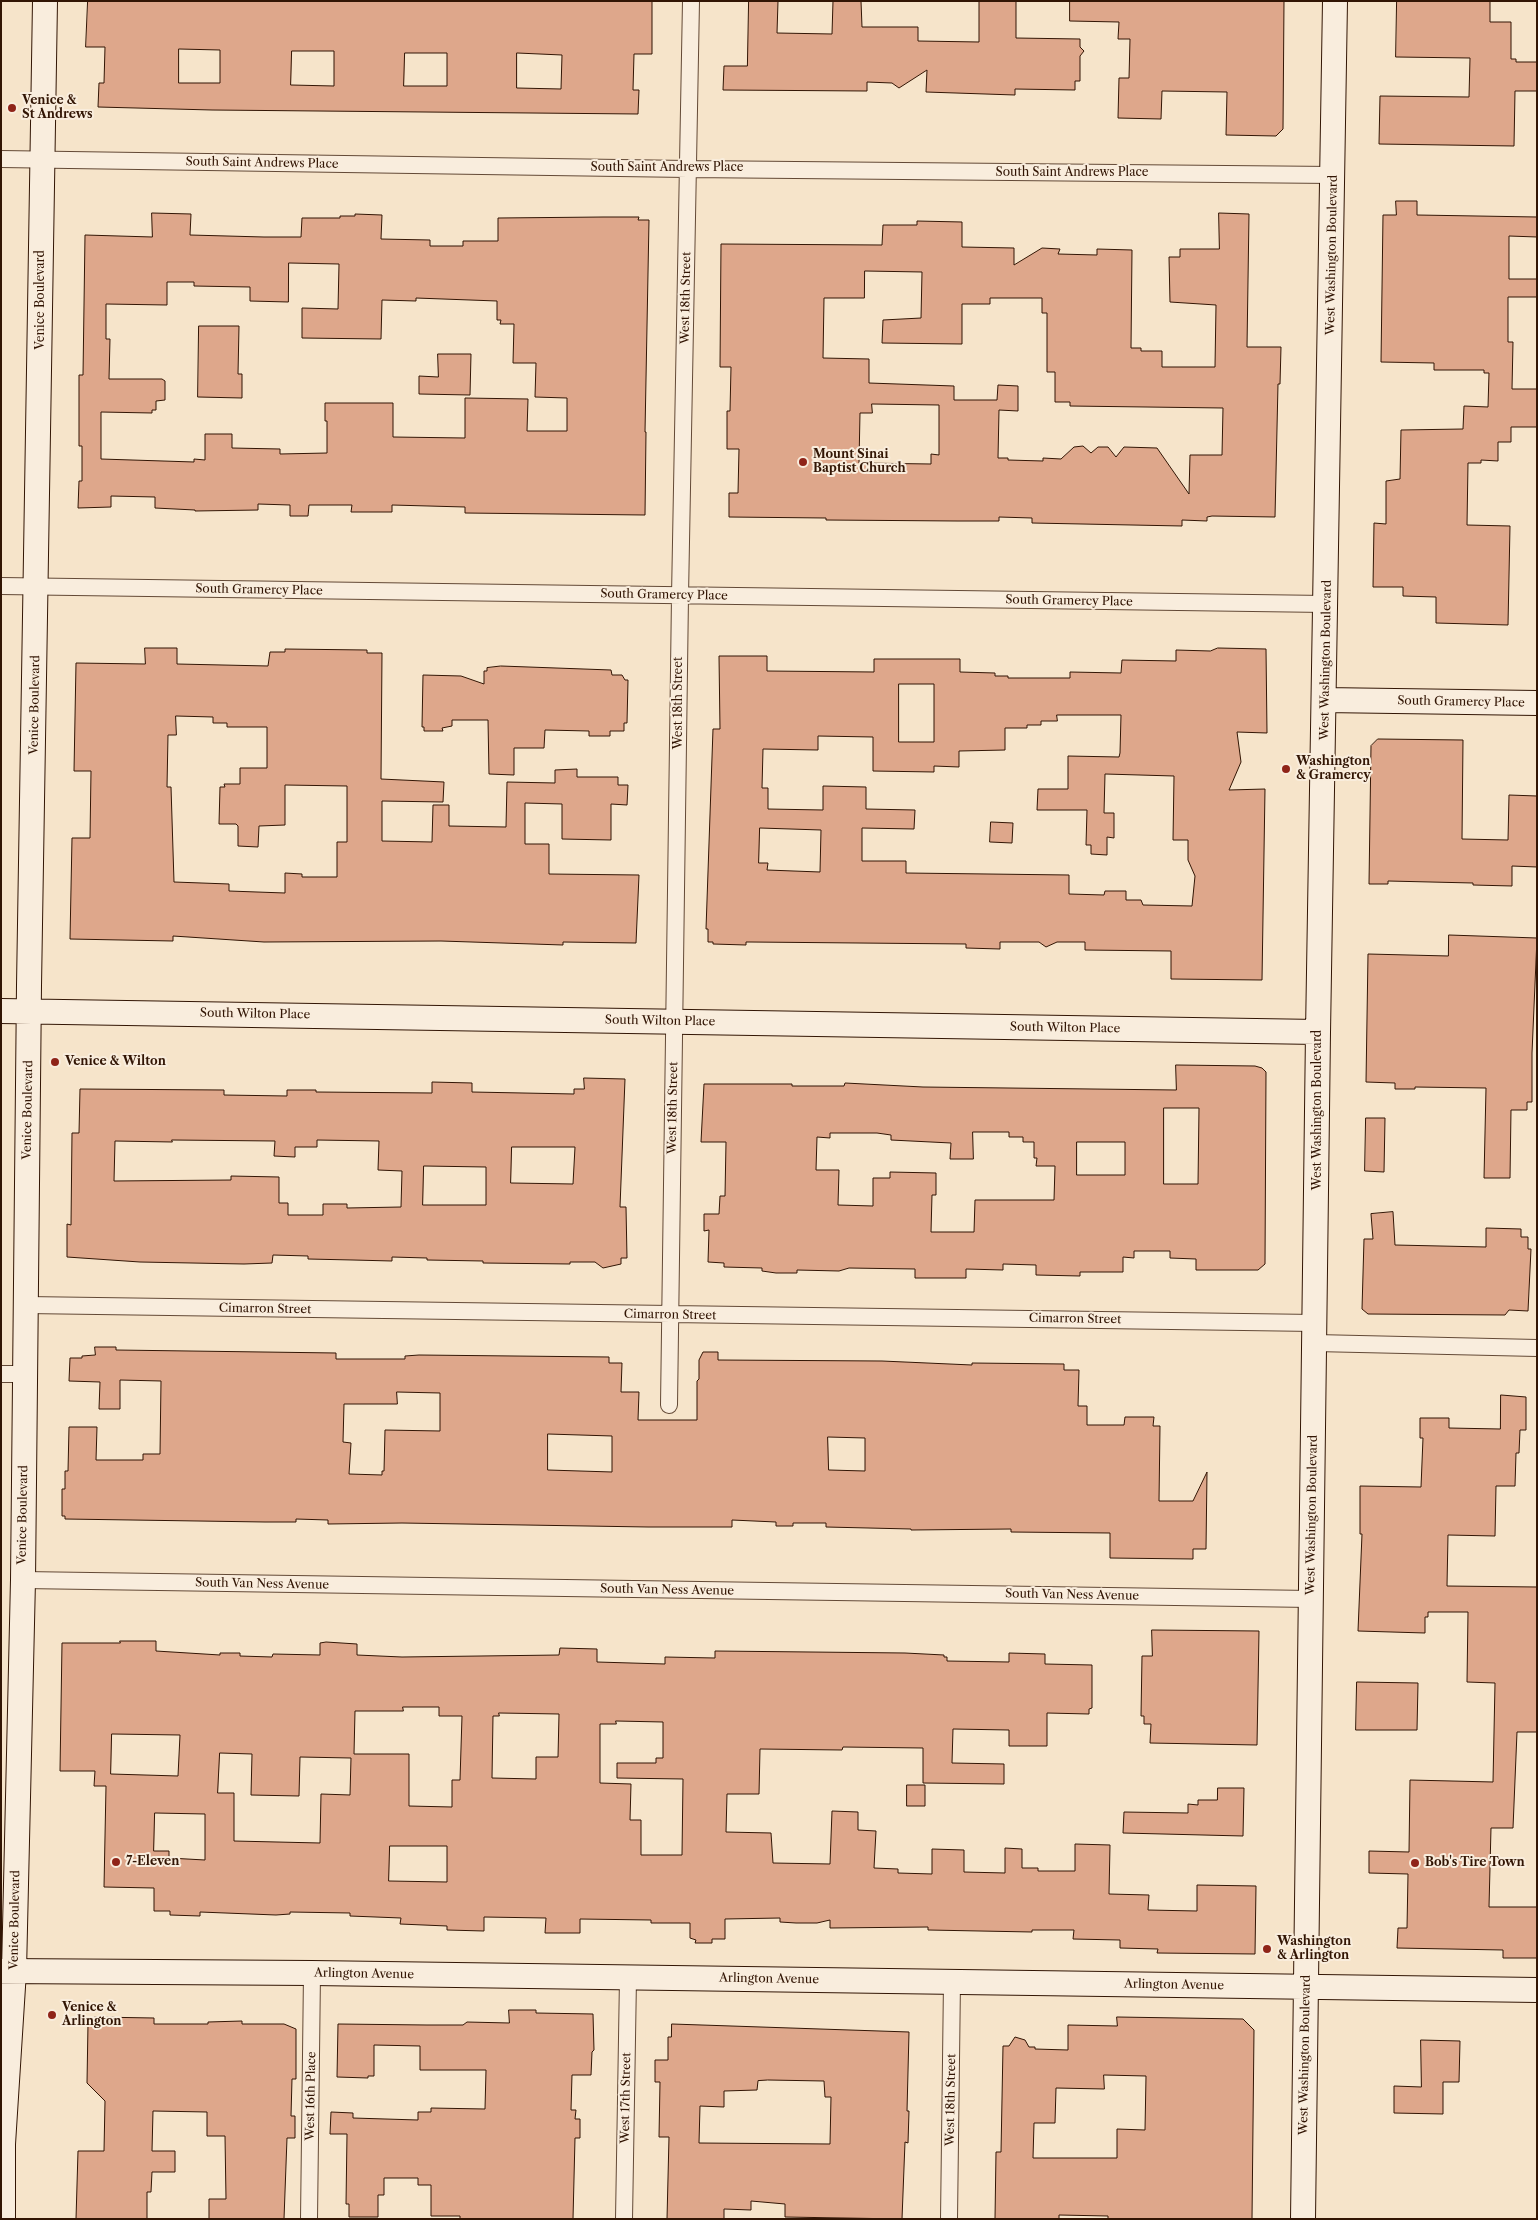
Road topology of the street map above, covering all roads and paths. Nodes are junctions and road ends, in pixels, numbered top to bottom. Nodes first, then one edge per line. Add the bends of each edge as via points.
1 (45, 1) edge
2 (691, 1) edge
3 (1335, 1) edge
4 (1, 159) edge
5 (42, 159) junction
6 (688, 169) junction
7 (1333, 175) junction
8 (1, 586) edge
9 (36, 587) junction
10 (680, 596) junction
11 (1326, 604) junction
12 (1324, 700) junction
13 (1537, 703) edge
14 (30, 1010) junction
15 (1, 1011) edge
16 (674, 1022) junction
17 (1318, 1032) junction
18 (26, 1305) junction
19 (670, 1315) junction
20 (1315, 1333) junction
21 (1537, 1348) edge
22 (1, 1374) edge
23 (25, 1374) junction
24 (669, 1405) dead end
25 (23, 1580) junction
26 (1311, 1599) junction
27 (8, 1971) edge
28 (312, 1973) junction
29 (628, 1978) junction
30 (952, 1982) junction
31 (1306, 1988) junction
32 (1537, 1990) edge
33 (3, 2219) edge
34 (309, 2219) edge
35 (624, 2219) edge
36 (949, 2219) edge
37 (1303, 2219) edge

1 - 5 main road, Venice Boulevard
2 - 6 street, West 18th Street
3 - 7 main road, West Washington Boulevard
4 - 5 street, South Saint Andrews Place
5 - 6 street, South Saint Andrews Place
5 - 9 main road, Venice Boulevard
6 - 7 street, South Saint Andrews Place
6 - 10 street, West 18th Street
7 - 11 main road, West Washington Boulevard
8 - 9 street, South Gramercy Place
9 - 10 street, South Gramercy Place
9 - 14 main road, Venice Boulevard
10 - 11 street, South Gramercy Place
10 - 16 street, West 18th Street
11 - 12 main road, West Washington Boulevard
12 - 13 main road, South Gramercy Place
12 - 17 main road, West Washington Boulevard
14 - 15 main road, South Wilton Place
14 - 16 main road, South Wilton Place
14 - 18 main road, Venice Boulevard
16 - 17 main road, South Wilton Place
16 - 19 street, West 18th Street
17 - 20 main road, West Washington Boulevard
18 - 19 street, Cimarron Street
18 - 23 main road, Venice Boulevard
19 - 20 street, Cimarron Street
19 - 24 street, West 18th Street
20 - 21 street, Cimarron Street
20 - 26 main road, West Washington Boulevard
22 - 23 street
23 - 25 main road, Venice Boulevard
25 - 26 street, South Van Ness Avenue
25 - 27 main road, Venice Boulevard
26 - 31 main road, West Washington Boulevard
27 - 28 main road, Arlington Avenue
27 - 33 main road, Venice Boulevard
28 - 29 main road, Arlington Avenue
28 - 34 street, West 16th Place
29 - 30 main road, Arlington Avenue
29 - 35 street, West 17th Street
30 - 31 main road, Arlington Avenue
30 - 36 street, West 18th Street
31 - 32 main road, Arlington Avenue
31 - 37 main road, West Washington Boulevard

